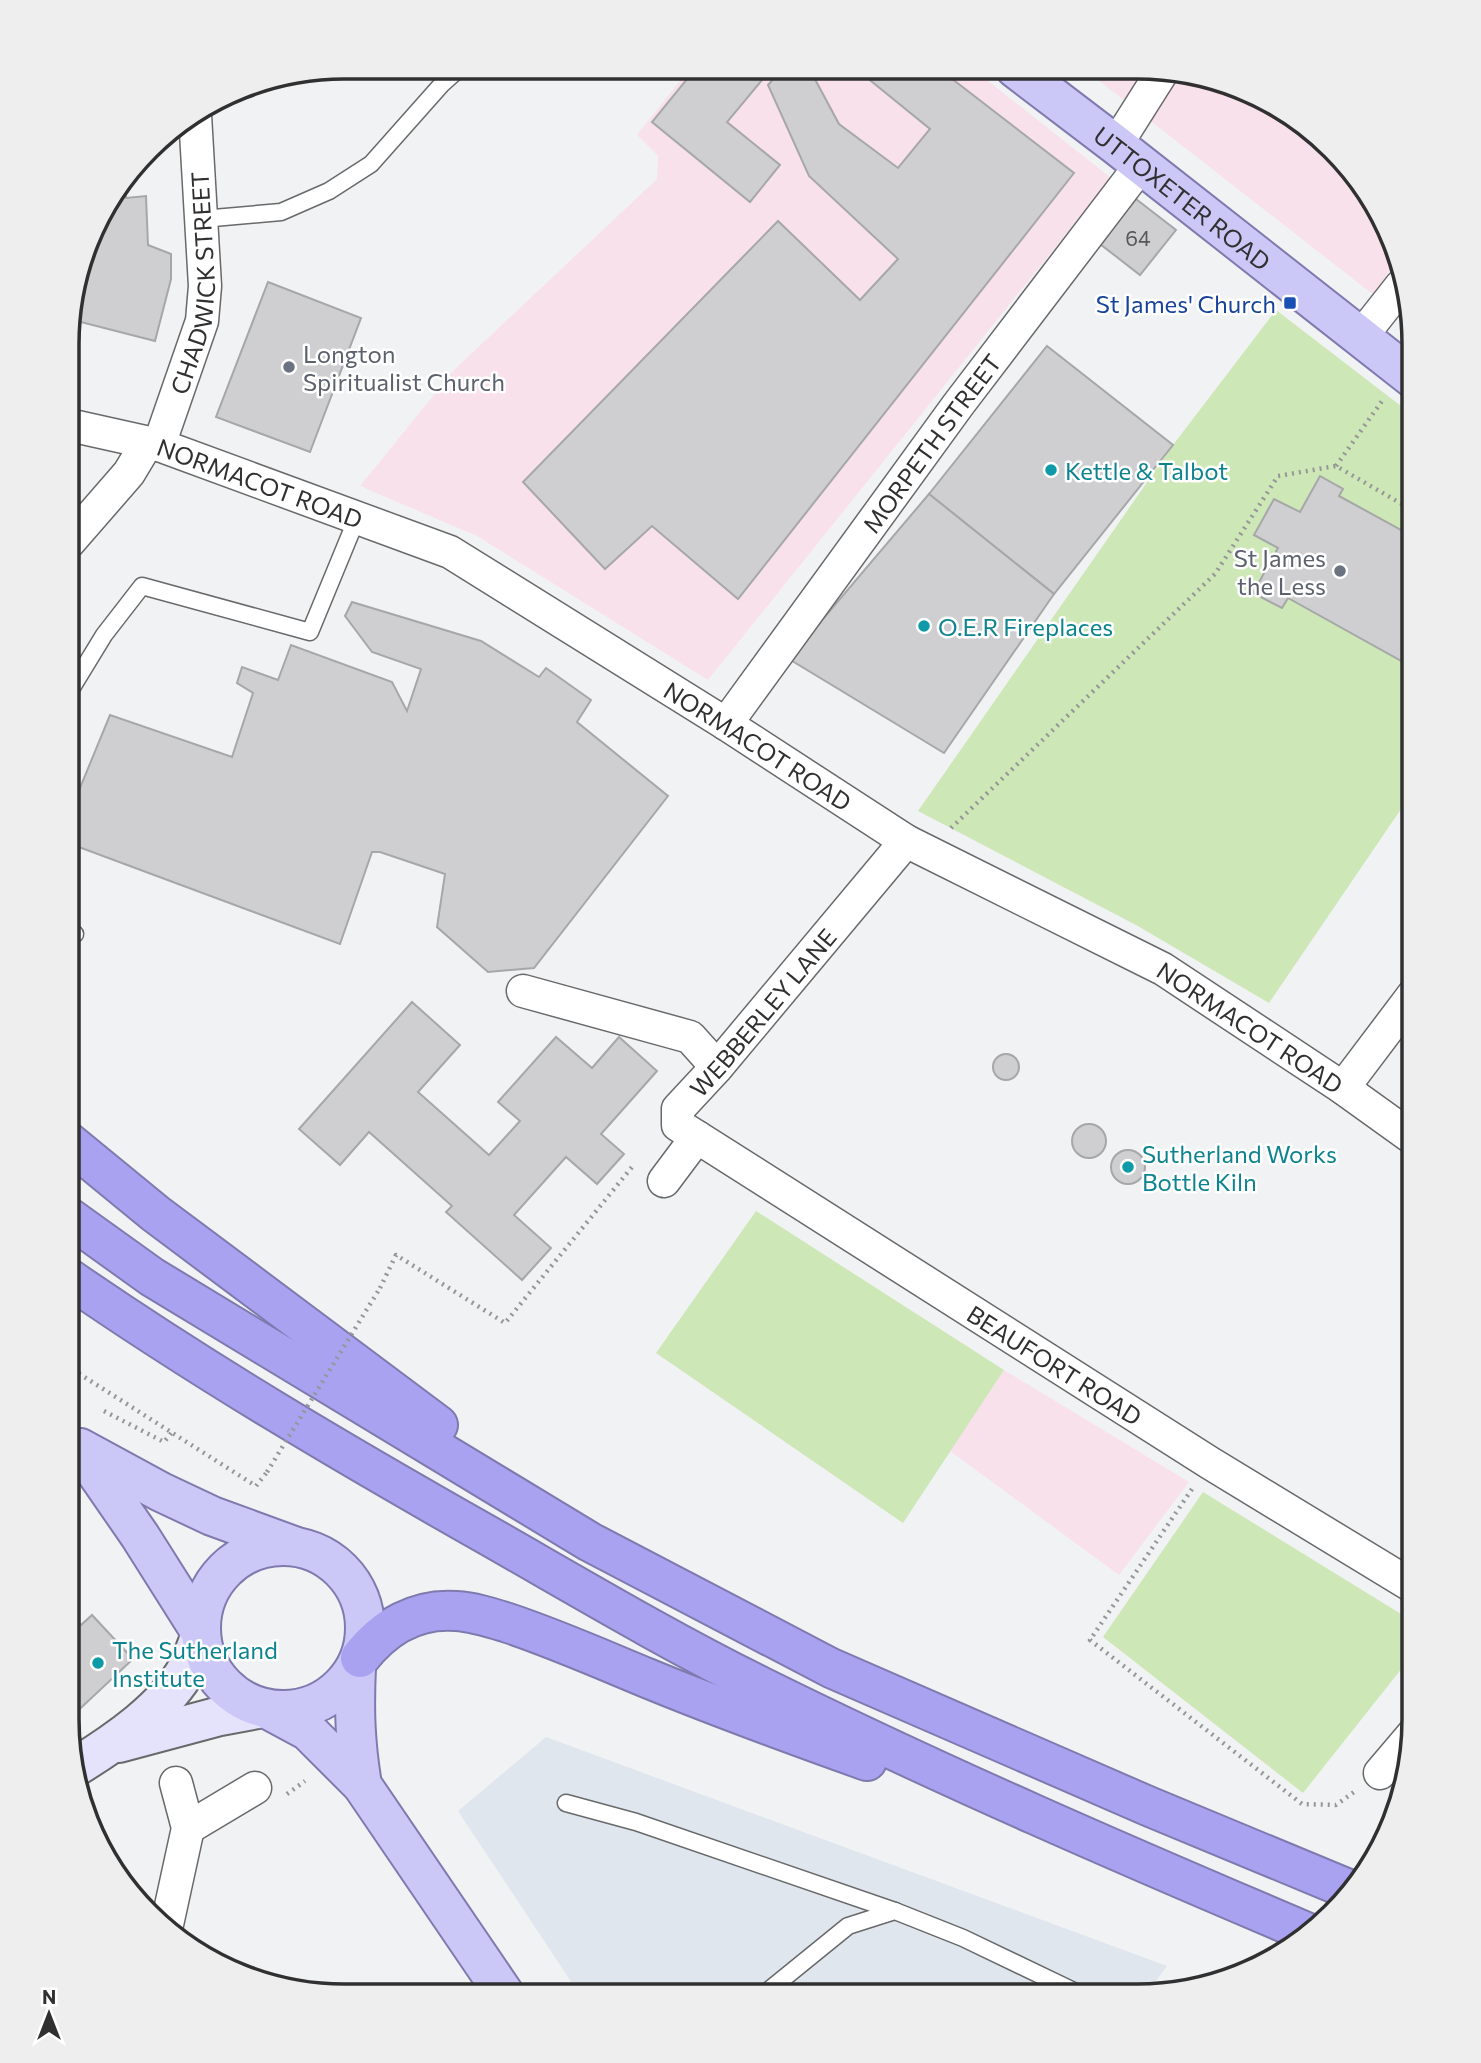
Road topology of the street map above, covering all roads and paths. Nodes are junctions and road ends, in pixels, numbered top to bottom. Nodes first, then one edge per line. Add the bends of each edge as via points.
1 (448, 79) edge
2 (1029, 79) edge
3 (1160, 80) edge
4 (196, 123) edge
5 (1129, 155) junction
6 (202, 219) junction
7 (1397, 291) edge
8 (1360, 338) junction
9 (1401, 386) edge
10 (79, 427) edge
11 (153, 444) junction
12 (1336, 466) junction
13 (1402, 504) edge
14 (357, 518) junction
15 (79, 530) edge
16 (79, 676) edge
17 (726, 724) junction
18 (918, 847) junction
19 (523, 991) dead end
20 (1402, 1009) edge
21 (717, 1067) junction
22 (1343, 1088) junction
23 (1402, 1130) edge
24 (697, 1138) junction
25 (79, 1150) edge
26 (634, 1164) dead end
27 (664, 1181) dead end
28 (79, 1225) edge
29 (79, 1285) edge
30 (79, 1374) edge
31 (104, 1411) dead end
32 (172, 1432) junction
33 (79, 1445) edge
34 (79, 1450) edge
35 (1210, 1463) junction
36 (298, 1547) junction
37 (635, 1566) junction
38 (1402, 1580) edge
39 (200, 1634) junction
40 (358, 1662) junction
41 (266, 1709) junction
42 (110, 1746) junction
43 (1401, 1749) edge
44 (83, 1763) edge
45 (1380, 1773) joint
46 (176, 1783) dead end
47 (362, 1785) junction
48 (255, 1788) dead end
49 (566, 1803) dead end
50 (188, 1828) junction
51 (1103, 1846) junction
52 (1343, 1887) edge
53 (895, 1911) junction
54 (168, 1918) edge
55 (1300, 1929) edge
56 (498, 1984) edge
57 (777, 1984) edge
58 (1059, 1984) edge

1 - 6 lane via 371,163 328,191 281,212
2 - 5 main road, UTTOXETER ROAD
3 - 5 street, MORPETH STREET
4 - 6 street, CHADWICK STREET
5 - 8 main road, UTTOXETER ROAD
5 - 17 street, MORPETH STREET via 958,405
6 - 11 street, CHADWICK STREET via 202,321
7 - 8 street
8 - 9 main road, UTTOXETER ROAD
9 - 12 path
10 - 11 street, NORMACOT ROAD
11 - 14 street, NORMACOT ROAD
11 - 15 street, CHADWICK STREET
12 - 13 path
12 - 18 path via 1278,476 1215,574 956,822
14 - 16 lane via 310,632 142,586
14 - 17 street, NORMACOT ROAD via 450,552
17 - 18 street, NORMACOT ROAD
18 - 21 street, WEBBERLEY LANE
18 - 22 street, NORMACOT ROAD via 1163,969
19 - 21 street via 690,1037
20 - 22 street
21 - 24 street, WEBBERLEY LANE via 677,1109 677,1125
22 - 23 street, NORMACOT ROAD
24 - 27 street
24 - 35 street, BEAUFORT ROAD
25 - 37 highway via 156,1214 407,1402
26 - 32 path, bridge via 505,1323 396,1255 256,1486
28 - 37 highway via 152,1277
29 - 51 highway via 365,1465 641,1623 761,1687
30 - 32 path
31 - 32 path via 164,1443
33 - 36 main road via 212,1516
34 - 39 main road via 141,1536
35 - 38 street, BEAUFORT ROAD
35 - 45 path via 1090,1640 1302,1804 1336,1805
36 - 39 main road via 268,1547 243,1556 222,1572 202,1610
36 - 40 main road via 334,1563 355,1587 366,1630
37 - 52 highway via 831,1668
39 - 41 main road via 209,1665 221,1684 239,1699
39 - 42 street via 187,1668 167,1696
40 - 41 main road via 342,1687 323,1701 285,1712
40 - 47 main road via 353,1716
40 - 51 highway via 388,1629 409,1618 434,1611 486,1616 719,1708
41 - 42 street via 220,1716
41 - 47 main road via 308,1731
42 - 44 street
43 - 45 street
46 - 50 street
47 - 56 main road
48 - 50 street
49 - 53 lane via 636,1822
50 - 54 street
51 - 55 highway
53 - 57 lane via 848,1926
53 - 58 lane

